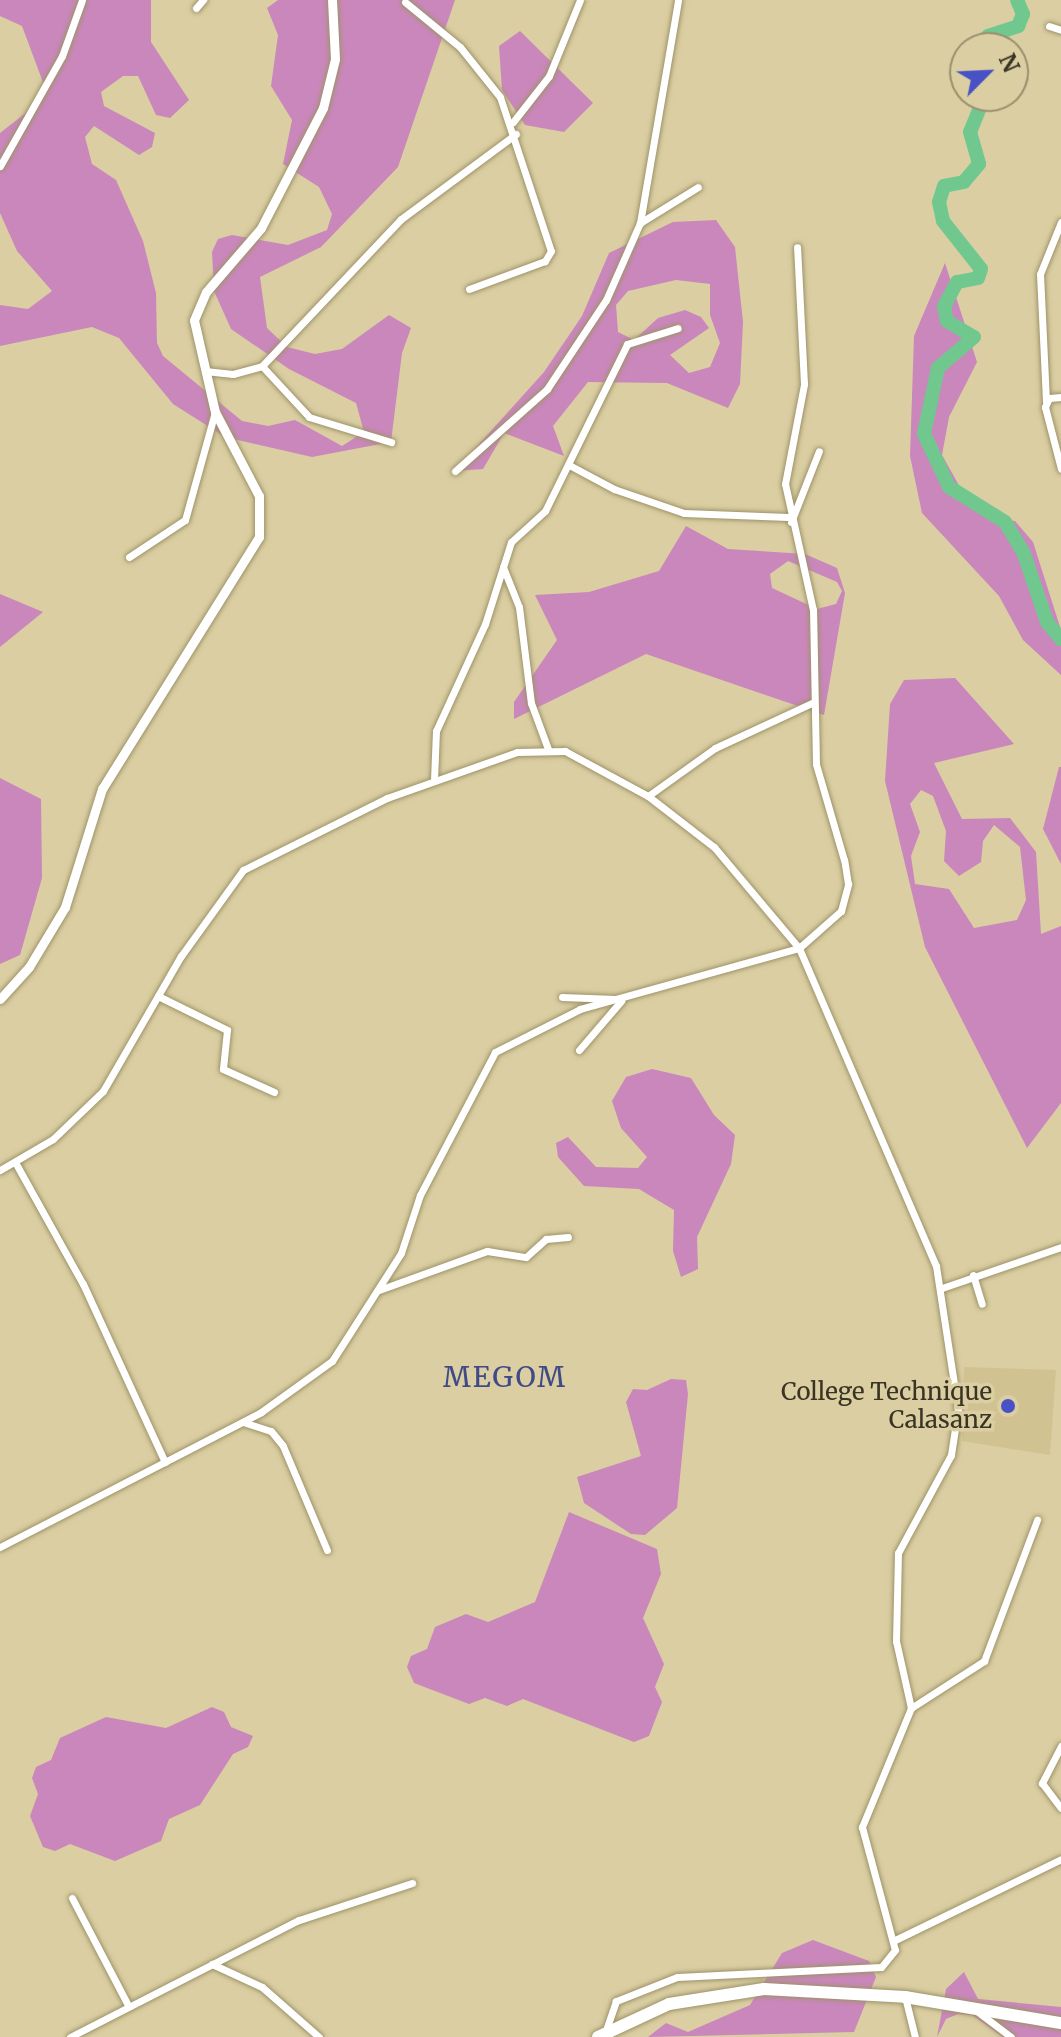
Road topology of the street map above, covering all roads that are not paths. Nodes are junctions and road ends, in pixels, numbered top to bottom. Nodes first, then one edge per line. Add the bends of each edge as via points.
1 (82, 0) edge
2 (203, 0) edge
3 (332, 0) edge
4 (580, 0) edge
5 (678, 0) edge
6 (405, 2) dead end
7 (196, 8) dead end
8 (1049, 26) dead end
9 (1061, 30) edge
10 (513, 122) junction
11 (516, 134) junction
12 (0, 166) edge
13 (698, 187) dead end
14 (1061, 222) edge
15 (640, 223) junction
16 (797, 247) dead end
17 (469, 289) dead end
18 (678, 328) dead end
19 (262, 366) junction
20 (202, 370) junction
21 (1061, 397) edge
22 (1046, 401) junction
23 (215, 412) junction
24 (391, 442) dead end
25 (819, 451) dead end
26 (571, 466) junction
27 (1061, 469) edge
28 (455, 471) dead end
29 (789, 520) junction
30 (129, 557) dead end
31 (503, 566) junction
32 (812, 703) junction
33 (548, 749) junction
34 (434, 780) junction
35 (648, 796) junction
36 (799, 948) junction
37 (158, 996) junction
38 (562, 997) dead end
39 (0, 999) edge
40 (622, 1000) junction
41 (579, 1050) dead end
42 (274, 1092) dead end
43 (15, 1162) junction
44 (0, 1170) edge
45 (568, 1237) dead end
46 (1061, 1247) edge
47 (973, 1275) junction
48 (942, 1288) junction
49 (379, 1290) junction
50 (982, 1304) dead end
51 (243, 1422) junction
52 (165, 1462) junction
53 (1037, 1520) dead end
54 (0, 1547) edge
55 (327, 1550) dead end
56 (911, 1708) junction
57 (1061, 1746) edge
58 (1061, 1808) edge
59 (1061, 1859) edge
60 (412, 1883) dead end
61 (72, 1898) dead end
62 (893, 1941) junction
63 (212, 1964) junction
64 (905, 1997) junction
65 (127, 2003) junction
66 (970, 2005) junction
67 (1055, 2021) edge
68 (602, 2035) edge
69 (70, 2037) edge
70 (319, 2037) edge
71 (915, 2037) edge
72 (1011, 2037) edge

1 - 12 street via 62,56
2 - 7 street
3 - 20 street via 335,59 323,108 261,228 197,305 193,329
4 - 10 street via 549,76
5 - 15 street
6 - 10 street via 489,78
8 - 9 street
10 - 11 street
11 - 17 street via 550,258
11 - 19 street via 401,219
13 - 15 street
14 - 22 street via 1040,274
15 - 28 street via 606,300 566,367 512,426
16 - 29 street via 804,384 785,484
18 - 26 street via 627,344
19 - 20 street via 233,374
19 - 24 street via 309,417
20 - 23 street
21 - 22 street
22 - 27 street
23 - 30 street via 185,520
23 - 39 street via 259,496 263,519 256,546 102,789 65,907 29,967
25 - 29 street
26 - 29 street via 614,489 684,513
26 - 31 street via 542,516 511,542
29 - 32 street via 813,610
31 - 33 street via 519,607 531,703
31 - 34 street via 485,624 434,736
32 - 35 street via 736,736
32 - 36 street via 819,786 844,860 848,893 841,911
33 - 34 street via 517,752
33 - 35 street via 574,755
34 - 37 street via 243,870
35 - 36 street via 714,847
36 - 40 street
36 - 48 street
37 - 42 street via 227,1030 223,1069
37 - 43 street via 97,1099
38 - 40 street
40 - 41 street
40 - 49 street via 546,1021 488,1060
43 - 44 street
43 - 52 street via 83,1284
45 - 49 street via 546,1239 526,1257 487,1251
46 - 47 street
47 - 48 street
47 - 50 street
48 - 56 street via 958,1409 956,1442 904,1538 893,1582
49 - 51 street via 332,1361
51 - 52 street
51 - 55 street via 271,1431 283,1446
52 - 54 street
53 - 56 street via 984,1661
56 - 62 street via 862,1827
57 - 58 street via 1042,1783
59 - 62 street
60 - 63 street via 299,1920
61 - 65 street
62 - 68 street via 893,1956 881,1967 677,1977 616,2001
63 - 65 street
63 - 70 street via 262,1987
64 - 66 highway
64 - 68 highway via 733,1990 669,2004
64 - 71 street
65 - 69 street
66 - 67 highway
66 - 72 street

